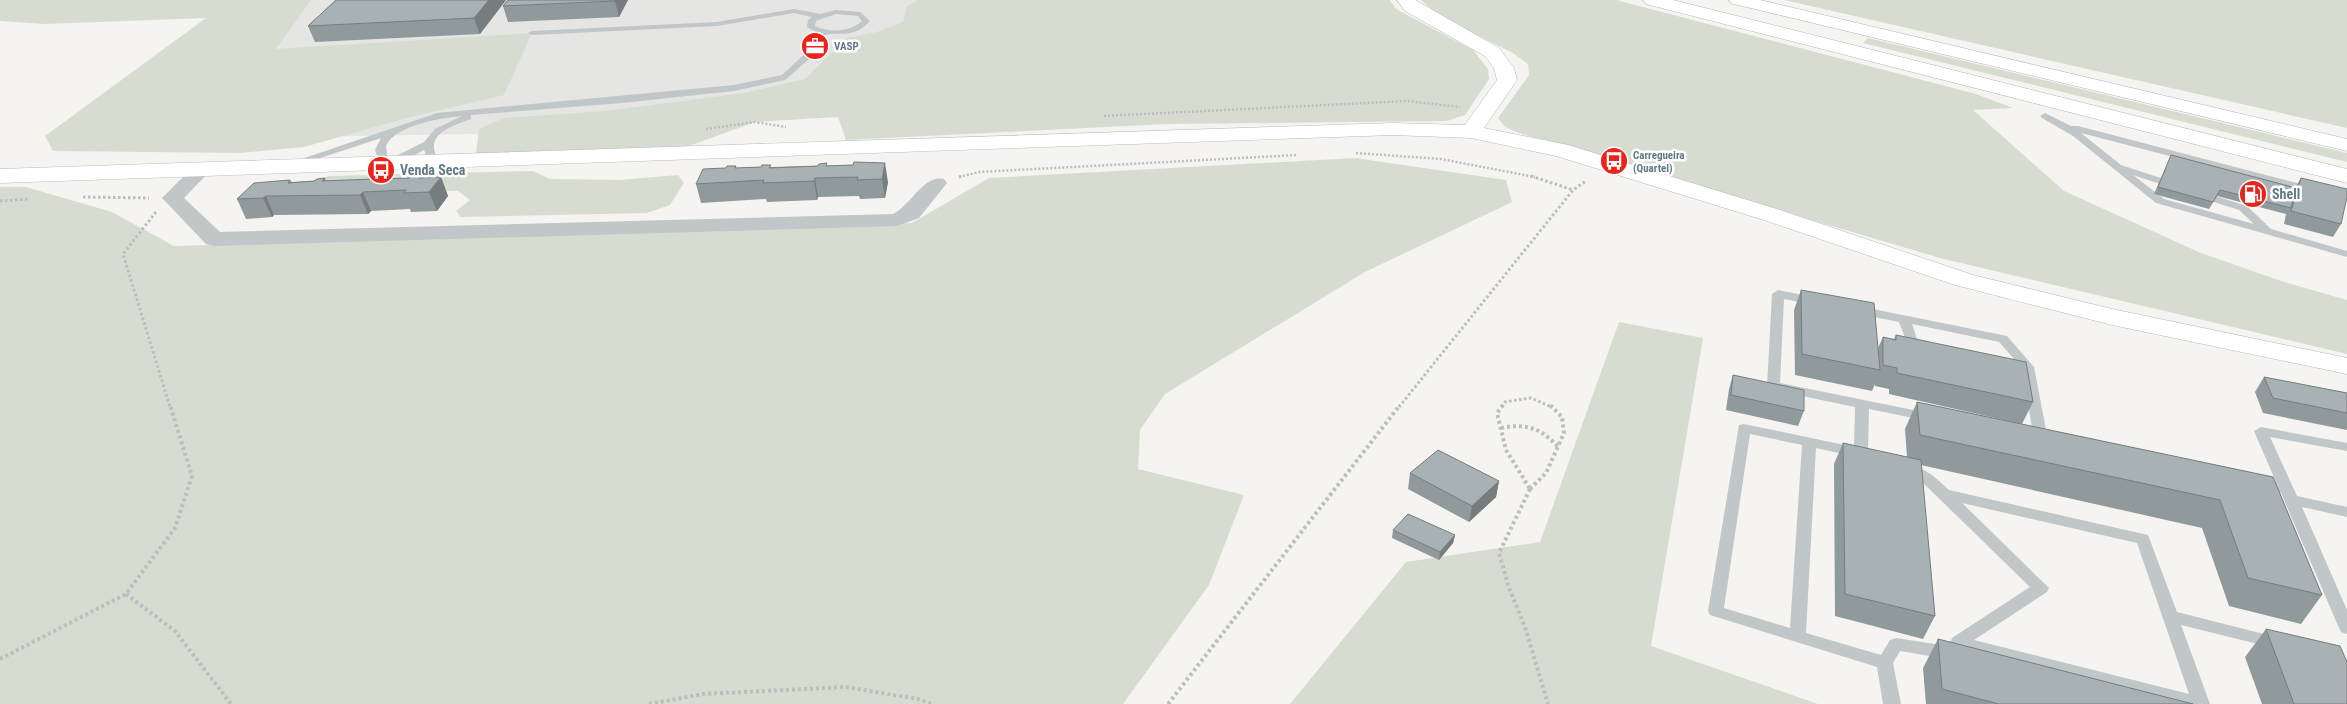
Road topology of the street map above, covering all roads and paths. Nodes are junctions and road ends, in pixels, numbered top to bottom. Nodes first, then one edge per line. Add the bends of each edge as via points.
1 (797, 0) edge
2 (1406, 0) edge
3 (1652, 0) edge
4 (1738, 0) edge
5 (844, 2) dead end
6 (794, 11) junction
7 (845, 12) junction
8 (818, 16) junction
9 (822, 32) junction
10 (532, 33) dead end
11 (1867, 54) junction
12 (2132, 92) junction
13 (2045, 116) joint
14 (458, 117) junction
15 (410, 123) junction
16 (2066, 125) junction
17 (1471, 132) junction
18 (2347, 140) edge
19 (428, 144) junction
20 (2347, 145) edge
21 (1350, 152) dead end
22 (1301, 155) dead end
23 (444, 162) junction
24 (385, 164) junction
25 (1608, 164) junction
26 (2118, 167) junction
27 (276, 168) junction
28 (200, 171) junction
29 (0, 176) edge
30 (2347, 176) edge
31 (937, 183) joint
32 (1573, 190) junction
33 (2321, 192) edge
34 (81, 197) dead end
35 (172, 198) junction
36 (30, 199) dead end
37 (0, 201) edge
38 (2267, 232) junction
39 (2347, 254) edge
40 (1826, 304) edge
41 (1846, 308) edge
42 (1904, 319) junction
43 (1931, 346) edge
44 (2009, 363) edge
45 (2347, 366) edge
46 (2028, 367) junction
47 (1862, 404) junction
48 (1938, 419) edge
49 (1500, 428) junction
50 (2022, 436) edge
51 (1809, 442) junction
52 (1558, 447) junction
53 (2347, 447) edge
54 (1896, 468) edge
55 (2247, 481) edge
56 (1530, 489) junction
57 (1944, 494) junction
58 (2289, 494) junction
59 (2347, 512) edge
60 (126, 594) junction
61 (2169, 616) junction
62 (2347, 628) edge
63 (1798, 636) junction
64 (1958, 642) junction
65 (2291, 646) edge
66 (0, 659) edge
67 (1885, 663) junction
68 (231, 704) edge
69 (649, 704) edge
70 (932, 704) edge
71 (1168, 704) edge
72 (1548, 704) edge
73 (1892, 704) edge

1 - 6 lane
2 - 17 main road via 1411,7 1492,52 1504,68 1507,80
3 - 11 main road
4 - 12 main road
5 - 7 lane
6 - 8 lane
6 - 10 lane via 717,24
7 - 8 lane
7 - 9 lane via 860,14 866,21 850,30
8 - 9 lane via 812,20 811,27
9 - 14 lane via 816,37 814,51 785,77 734,88 499,109
11 - 13 main road via 1903,70 1986,92
11 - 30 main road
12 - 18 main road
12 - 20 main road
13 - 16 lane
14 - 15 lane via 437,116
14 - 19 lane via 434,134
15 - 24 lane via 383,141 380,152
15 - 27 lane
16 - 26 lane
16 - 33 lane
17 - 23 main road via 1393,129
17 - 25 main road via 1560,150
19 - 23 lane via 432,157
19 - 24 lane
21 - 32 path via 1441,159 1522,173
22 - 31 path via 979,172
23 - 24 main road
24 - 27 main road
25 - 32 path
25 - 45 main road via 1964,280 2112,317
26 - 38 lane via 2243,208
26 - 38 lane via 2138,187 2160,201
27 - 28 main road
28 - 29 main road
28 - 35 street
31 - 35 street via 911,214 897,220 214,239
32 - 71 path via 1377,434
34 - 35 path
35 - 60 path via 151,216 123,254 192,476 175,528
36 - 37 path
38 - 39 lane
40 - 47 lane via 1778,294 1773,386
41 - 42 lane
42 - 43 lane via 1912,342
42 - 46 lane via 2002,338
44 - 46 lane
46 - 50 lane via 2046,441
47 - 48 lane
47 - 51 lane via 1865,455
49 - 52 path via 1518,424 1536,427
49 - 52 path via 1497,413 1504,402 1531,398 1550,405 1562,417 1564,433
49 - 56 path via 1506,450
51 - 63 lane
51 - 63 lane via 1744,428 1716,611
52 - 56 path via 1546,473
53 - 58 lane via 2261,430
54 - 57 lane via 1924,475
55 - 58 lane
56 - 72 path via 1499,553
57 - 61 lane via 2143,539
57 - 64 lane via 2041,588
58 - 59 lane
58 - 62 lane
60 - 66 path
60 - 68 path via 176,631
61 - 64 lane via 2202,704
61 - 65 lane
63 - 67 lane
64 - 67 lane via 1936,651 1896,644
67 - 73 lane
69 - 70 path via 703,694 846,687

